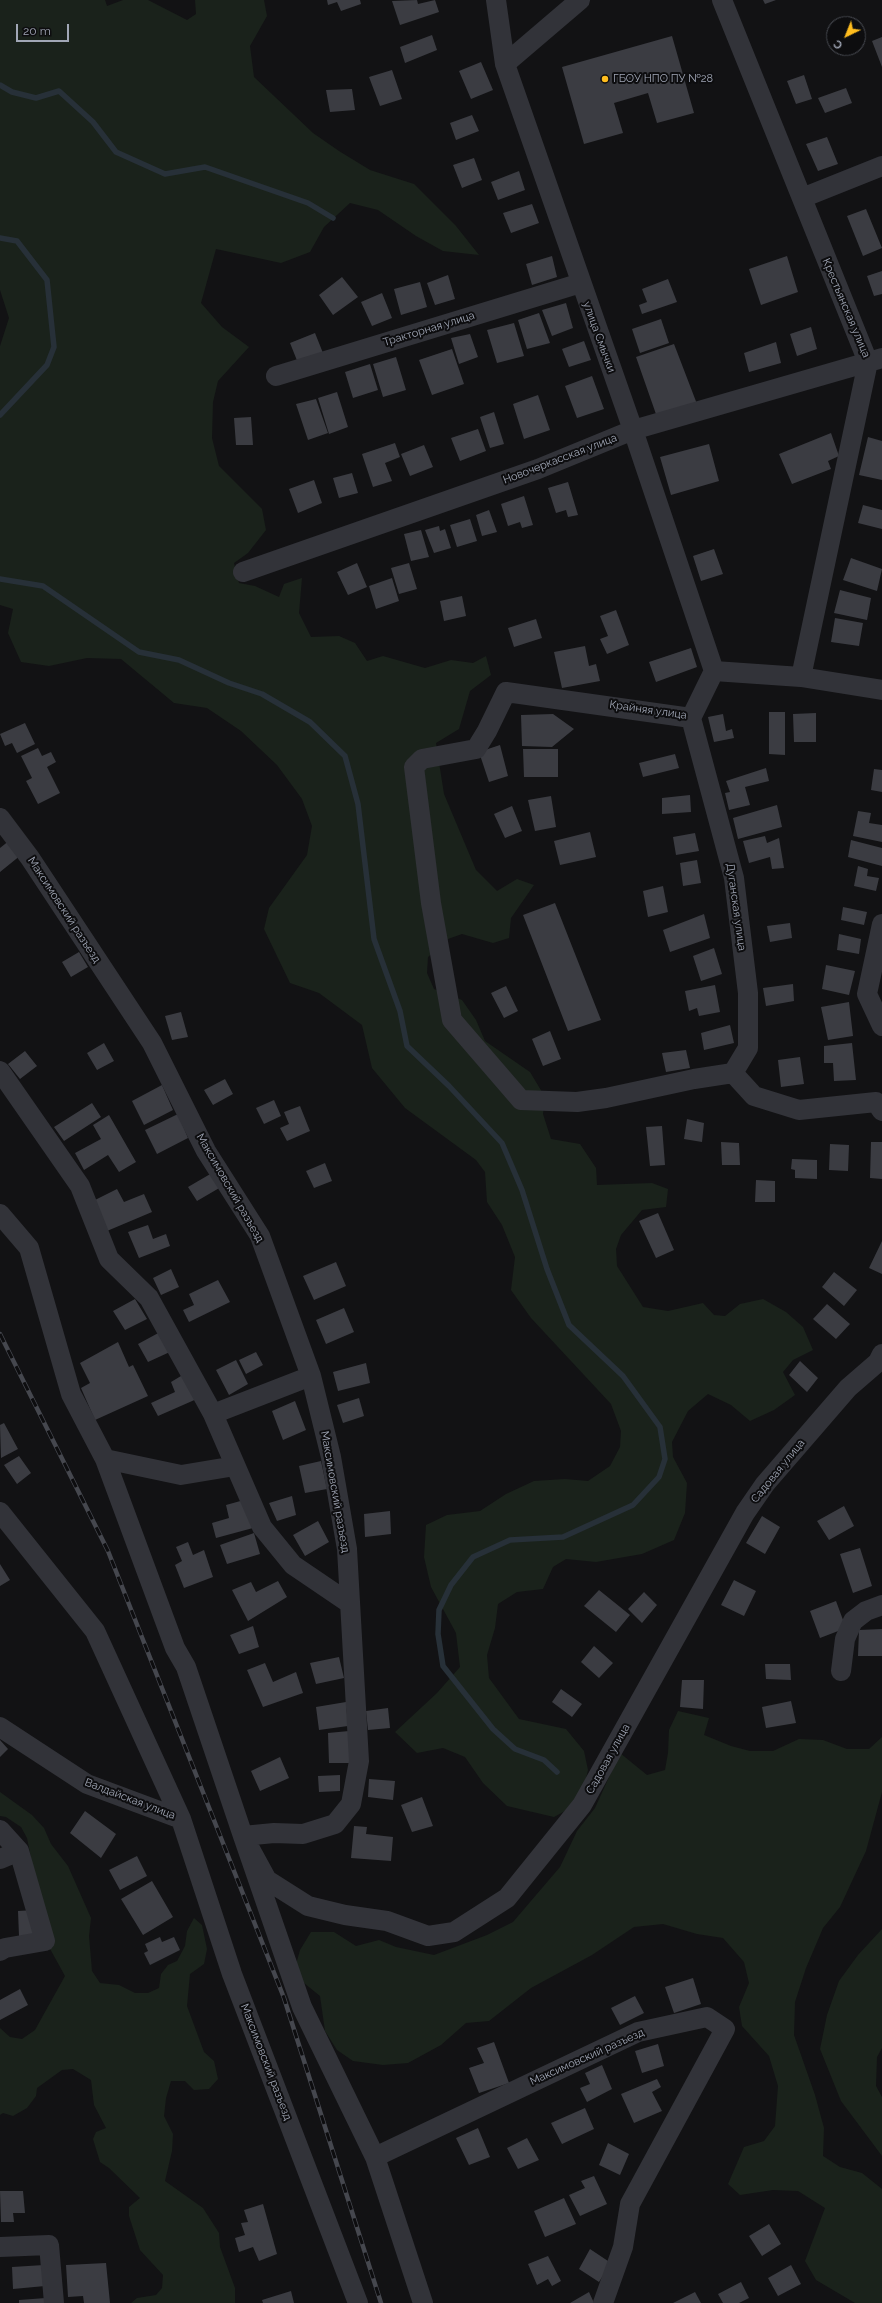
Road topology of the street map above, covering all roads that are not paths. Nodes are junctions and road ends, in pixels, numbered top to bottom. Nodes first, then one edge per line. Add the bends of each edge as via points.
1 (496, 0) edge
2 (580, 0) edge
3 (722, 0) edge
4 (505, 64) junction
5 (882, 166) edge
6 (802, 198) junction
7 (581, 283) junction
8 (875, 360) edge
9 (276, 376) dead end
10 (633, 430) junction
11 (243, 572) dead end
12 (714, 671) junction
13 (801, 677) junction
14 (882, 690) edge
15 (690, 718) junction
16 (0, 818) edge
17 (882, 924) edge
18 (882, 1026) edge
19 (0, 1071) edge
20 (733, 1073) junction
21 (882, 1111) edge
22 (0, 1214) edge
23 (881, 1363) edge
24 (311, 1376) junction
25 (213, 1414) junction
26 (105, 1459) junction
27 (235, 1466) junction
28 (0, 1512) edge
29 (349, 1603) junction
30 (882, 1605) edge
31 (841, 1671) dead end
32 (0, 1727) edge
33 (181, 1819) junction
34 (0, 1830) edge
35 (243, 1836) junction
36 (19, 1851) junction
37 (0, 1860) edge
38 (0, 1951) edge
39 (375, 2157) junction
40 (0, 2247) edge
41 (54, 2303) edge
42 (358, 2303) edge
43 (423, 2303) edge
44 (603, 2303) edge

1 - 4 street, улица Смычки
2 - 4 street
3 - 6 street, Крестьянская улица
4 - 7 street, улица Смычки
5 - 6 street
6 - 8 street, Крестьянская улица
7 - 9 street, Тракторная улица
7 - 10 street, улица Смычки
8 - 10 street, Новочеркасская улица
8 - 13 street, Крестьянская улица
10 - 11 street, Новочеркасская улица via 538,469
10 - 12 street, улица Смычки
12 - 13 street
12 - 15 street, Крайняя улица
13 - 14 street
15 - 20 street, Дуганская улица via 736,893 748,994 748,1048
15 - 20 street, Крайняя улица via 506,692 476,749 422,759 414,767 431,903 452,1020 521,1100 577,1102 627,1095 694,1079
16 - 24 street, Максимовский разъезд via 30,858 152,1043 206,1151 260,1236
17 - 18 street via 868,994
19 - 25 street via 80,1186 109,1259 149,1298
20 - 21 street via 754,1096 799,1110 876,1102
22 - 26 street via 30,1248 71,1394
23 - 35 street, Садовая улица via 848,1388 765,1484 745,1513 582,1805 507,1898 454,1932 428,1936 387,1921 308,1906 268,1880
24 - 25 street
24 - 29 street, Максимовский разъезд via 331,1457 347,1549
25 - 27 street
26 - 27 street via 181,1475
26 - 35 street via 175,1648 186,1667
27 - 29 street via 262,1527 293,1565
28 - 33 street, Максимовский разъезд via 95,1630
29 - 35 street, Максимовский разъезд via 359,1761 351,1804 335,1824 303,1834
30 - 31 street via 866,1611 853,1620 845,1639
32 - 33 street, Валдайская улица via 87,1784
33 - 42 street, Максимовский разъезд via 232,1974
34 - 36 street
35 - 39 street via 302,2007
36 - 37 street
36 - 38 street via 45,1941
39 - 43 street
39 - 44 street, Максимовский разъезд via 638,2032 707,2017 725,2029 630,2204 623,2247
40 - 41 street via 49,2245

